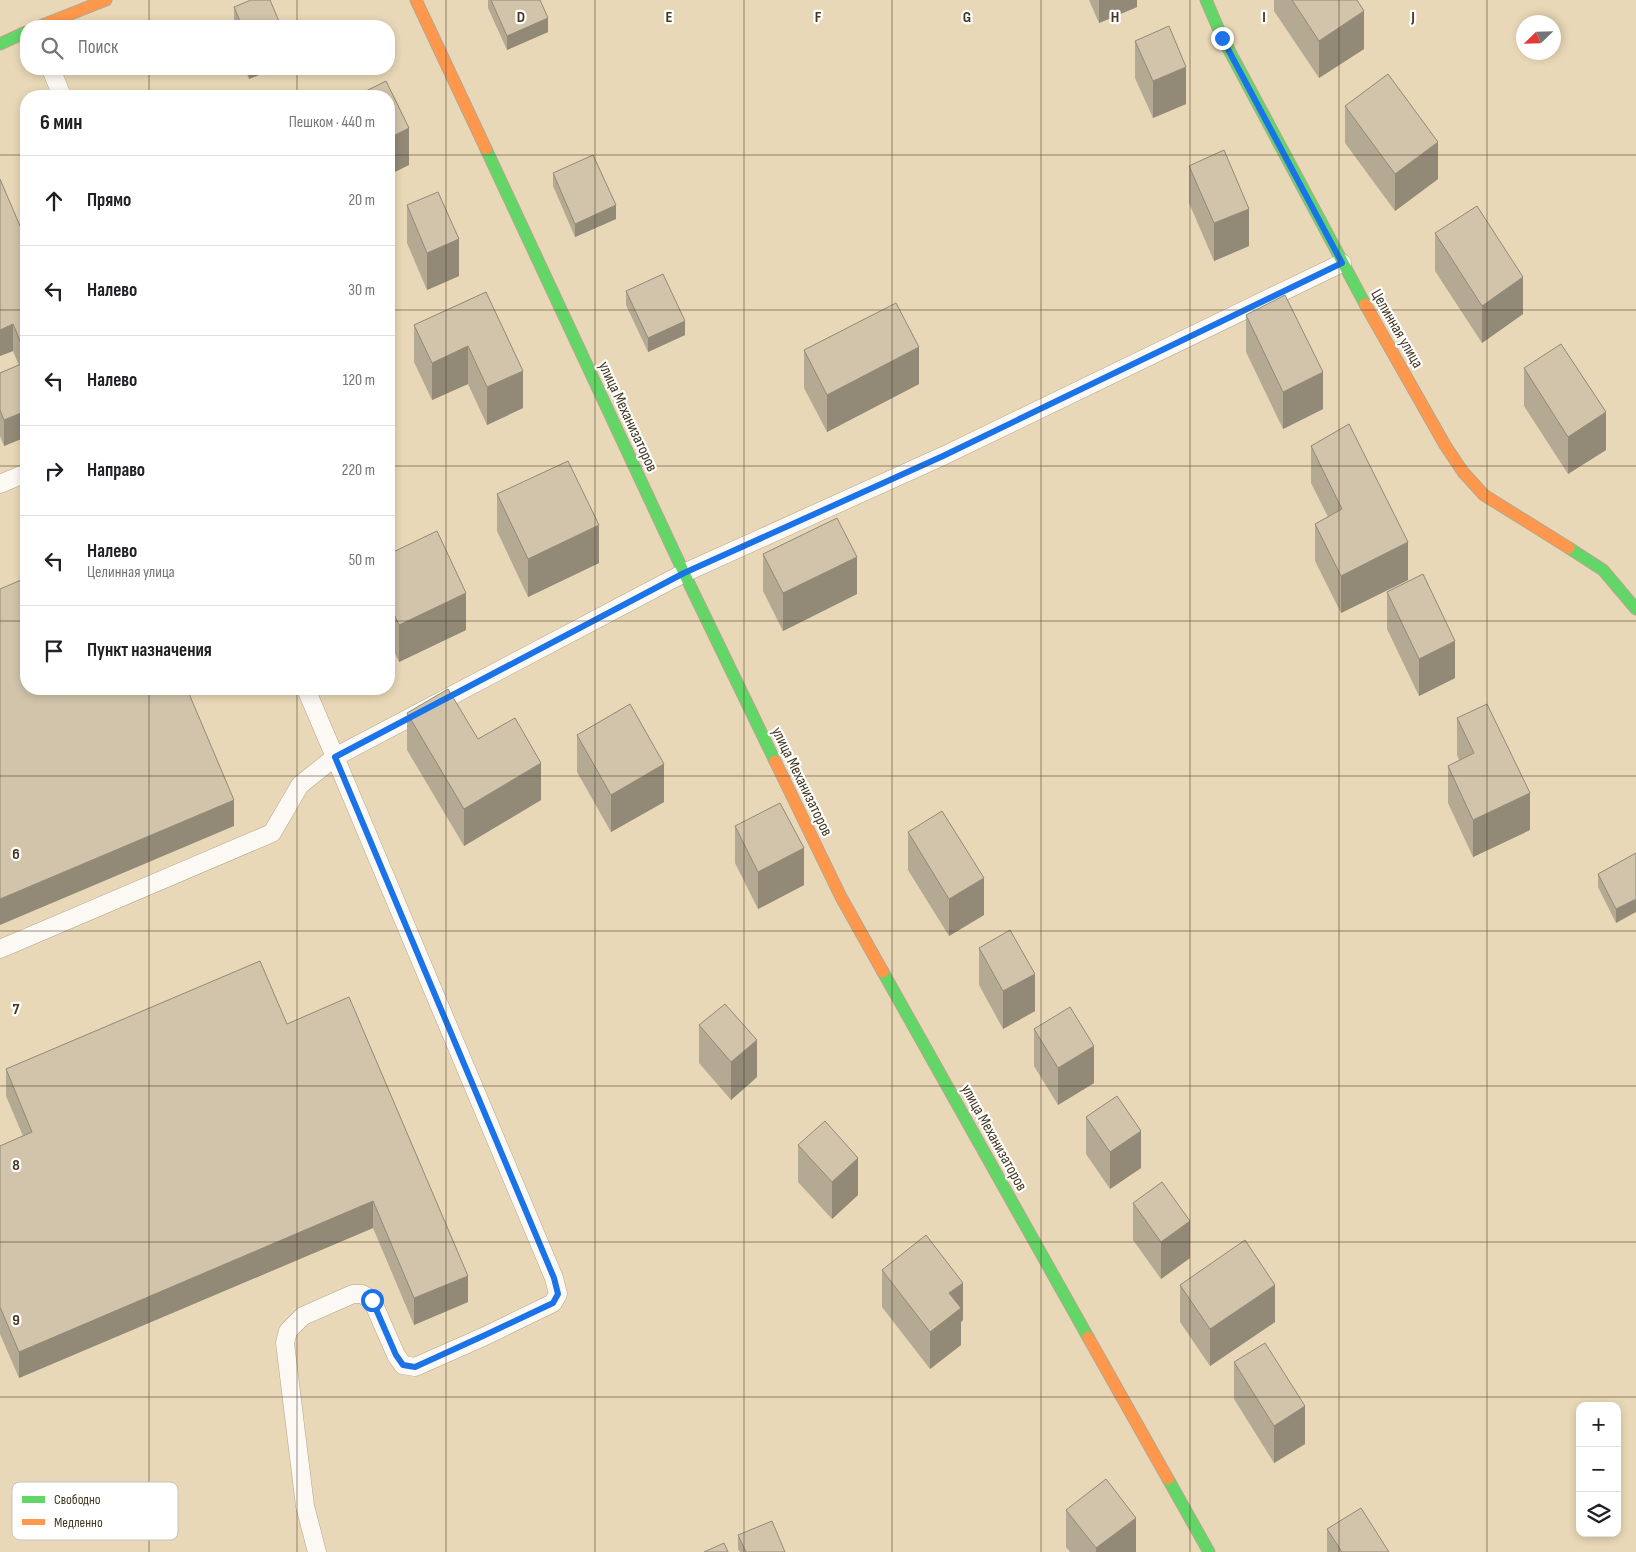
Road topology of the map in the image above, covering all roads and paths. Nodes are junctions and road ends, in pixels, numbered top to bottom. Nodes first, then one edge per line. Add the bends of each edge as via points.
1 (106, 0) edge
2 (416, 0) edge
3 (1206, 0) edge
4 (55, 20) edge
5 (20, 35) edge
6 (0, 44) edge
7 (53, 75) edge
8 (60, 90) edge
9 (1342, 263) junction
10 (20, 476) edge
11 (0, 484) edge
12 (684, 573) junction
13 (1636, 609) edge
14 (309, 695) edge
15 (335, 757) junction
16 (0, 949) edge
17 (317, 1552) edge
18 (1209, 1552) edge

1 - 4 street
2 - 12 street, улица Механизаторов
3 - 9 street, Целинная улица via 1222,38
5 - 6 street
7 - 8 lane
9 - 12 lane via 943,456
9 - 13 street, Целинная улица via 1463,472 1484,495 1603,570
10 - 11 lane
12 - 15 lane
12 - 18 street, улица Механизаторов via 841,897
14 - 15 lane
15 - 16 lane via 300,785 272,833
15 - 17 lane via 558,1294 553,1303 415,1367 403,1365 372,1300 362,1294 353,1294 303,1316 288,1331 285,1343 304,1496

